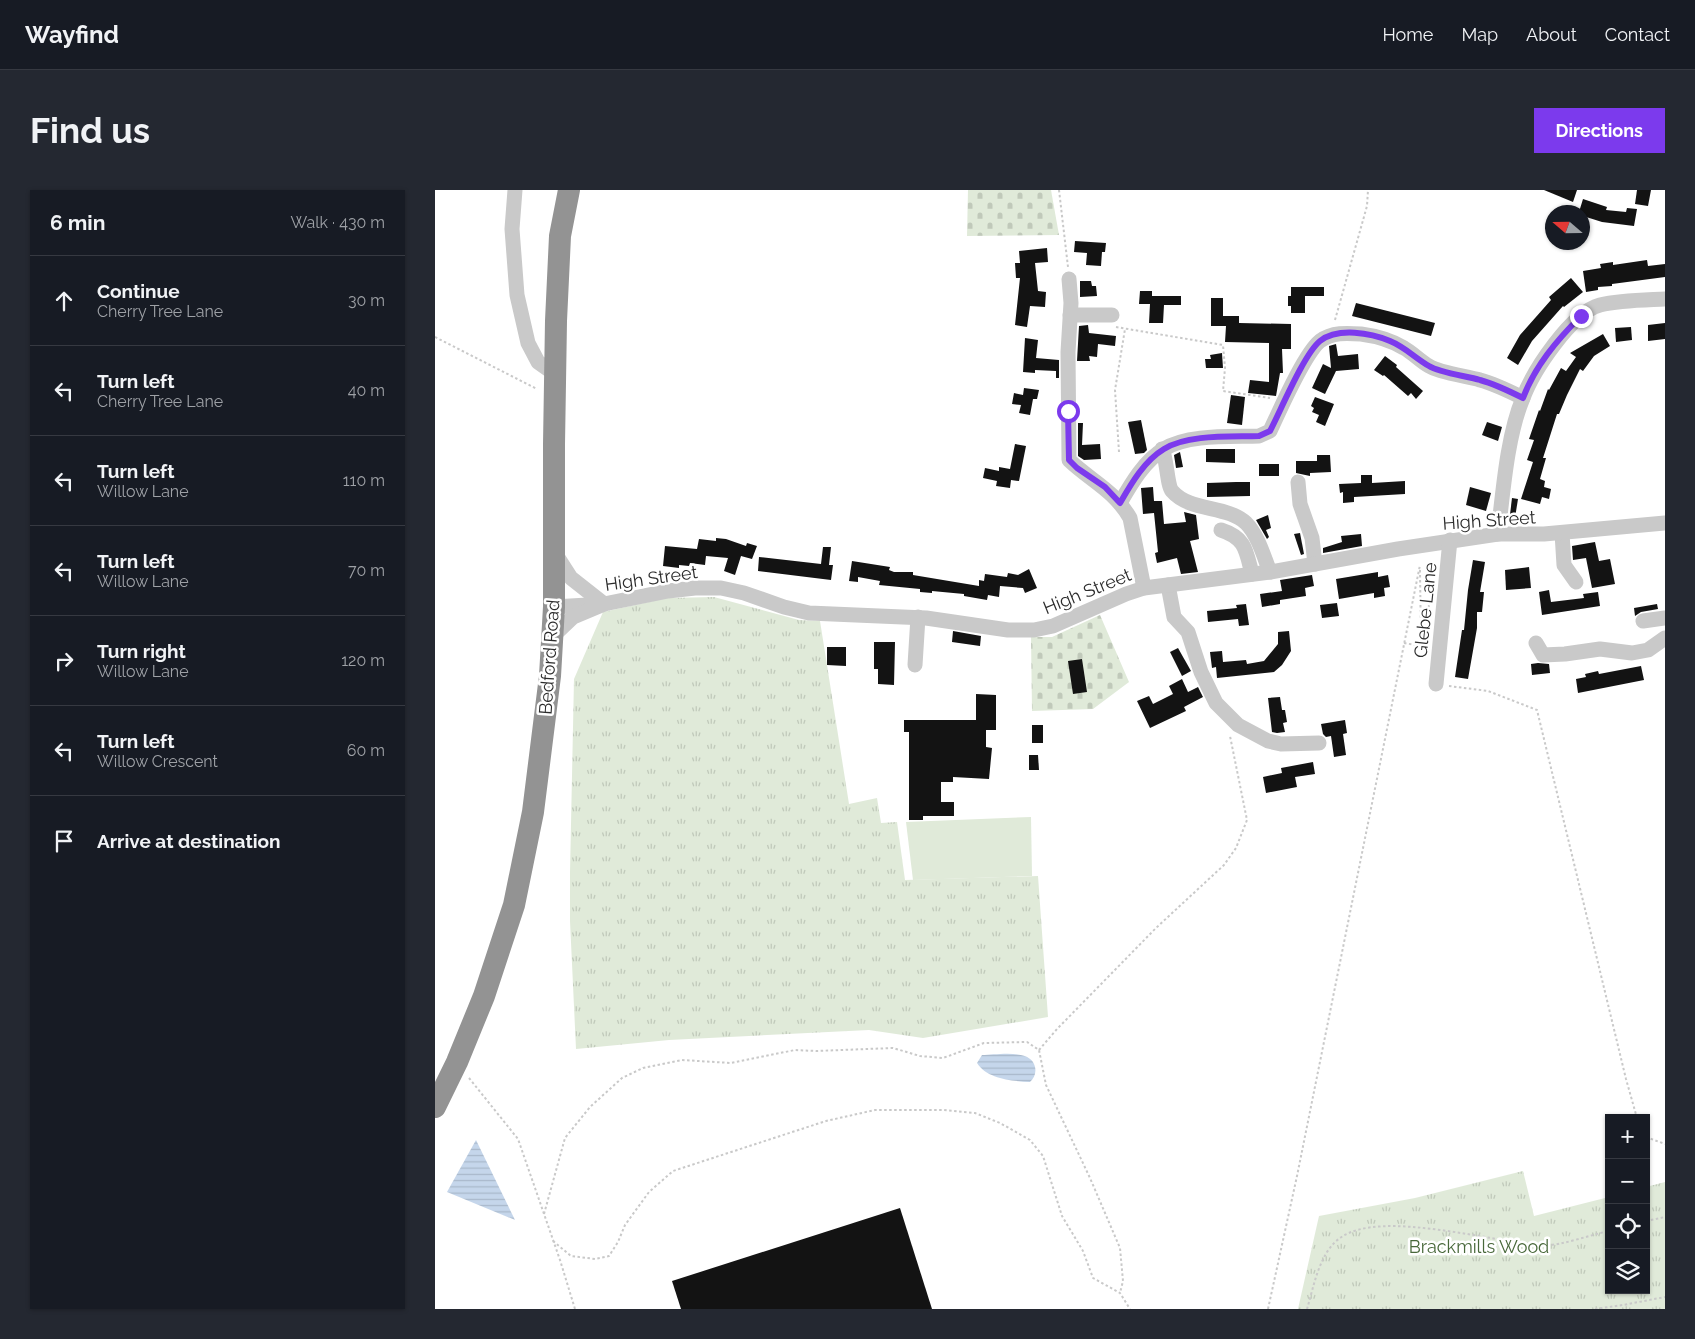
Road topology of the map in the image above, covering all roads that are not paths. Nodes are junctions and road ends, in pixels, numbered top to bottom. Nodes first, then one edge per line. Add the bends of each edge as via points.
1 (515, 190) edge
2 (569, 190) edge
3 (1069, 279) road end
4 (1665, 299) edge
5 (1070, 315) junction
6 (1114, 321) road end
7 (555, 374) junction
8 (1523, 398) junction
9 (1163, 449) junction
10 (1298, 482) dead end
11 (1120, 503) junction
12 (1665, 523) edge
13 (1221, 530) dead end
14 (1562, 533) junction
15 (1498, 534) junction
16 (1443, 541) junction
17 (555, 553) junction
18 (1315, 564) junction
19 (1270, 572) junction
20 (1252, 574) junction
21 (1575, 582) dead end
22 (1168, 586) junction
23 (1144, 588) junction
24 (604, 604) junction
25 (554, 607) junction
26 (918, 617) junction
27 (1665, 618) edge
28 (1643, 621) dead end
29 (552, 637) junction
30 (1665, 638) edge
31 (1536, 643) dead end
32 (915, 665) dead end
33 (1436, 684) road end
34 (1319, 743) dead end
35 (435, 1107) edge

1 - 7 street via 512,229 517,296 528,343 538,362
2 - 7 highway, Bedford Road via 560,236
3 - 5 street
4 - 8 street via 1598,306 1581,316 1545,357
5 - 6 street
5 - 11 street via 1069,460 1105,487
7 - 17 highway, Bedford Road
8 - 9 street via 1499,386 1430,367 1391,341 1348,333 1331,335 1321,340 1306,359 1270,431 1259,436 1177,442
8 - 15 street via 1517,412
9 - 11 street via 1133,480
9 - 19 street via 1171,490 1187,501 1239,518 1247,524
10 - 18 street via 1300,504 1312,538
11 - 23 street via 1130,518
12 - 14 street, High Street
13 - 20 street via 1235,534 1241,541
14 - 15 street, High Street
14 - 21 street via 1564,565
15 - 16 street, High Street
16 - 18 street, High Street
16 - 33 street, Glebe Lane
17 - 24 street via 571,578
17 - 25 highway, Bedford Road
18 - 19 street, High Street
19 - 20 street, High Street
20 - 22 street, High Street
22 - 23 street, High Street
22 - 34 street via 1174,617 1188,632 1216,703 1238,725 1268,741
23 - 26 street, High Street via 1053,626 1034,630 1008,630
24 - 25 street, High Street
24 - 26 street, High Street via 668,591 721,588 809,612
24 - 29 street via 573,617
25 - 29 highway, Bedford Road
26 - 32 street
27 - 28 street
29 - 35 highway, Bedford Road via 533,812 513,905 485,996
30 - 31 street via 1648,650 1632,653 1600,649 1543,654

